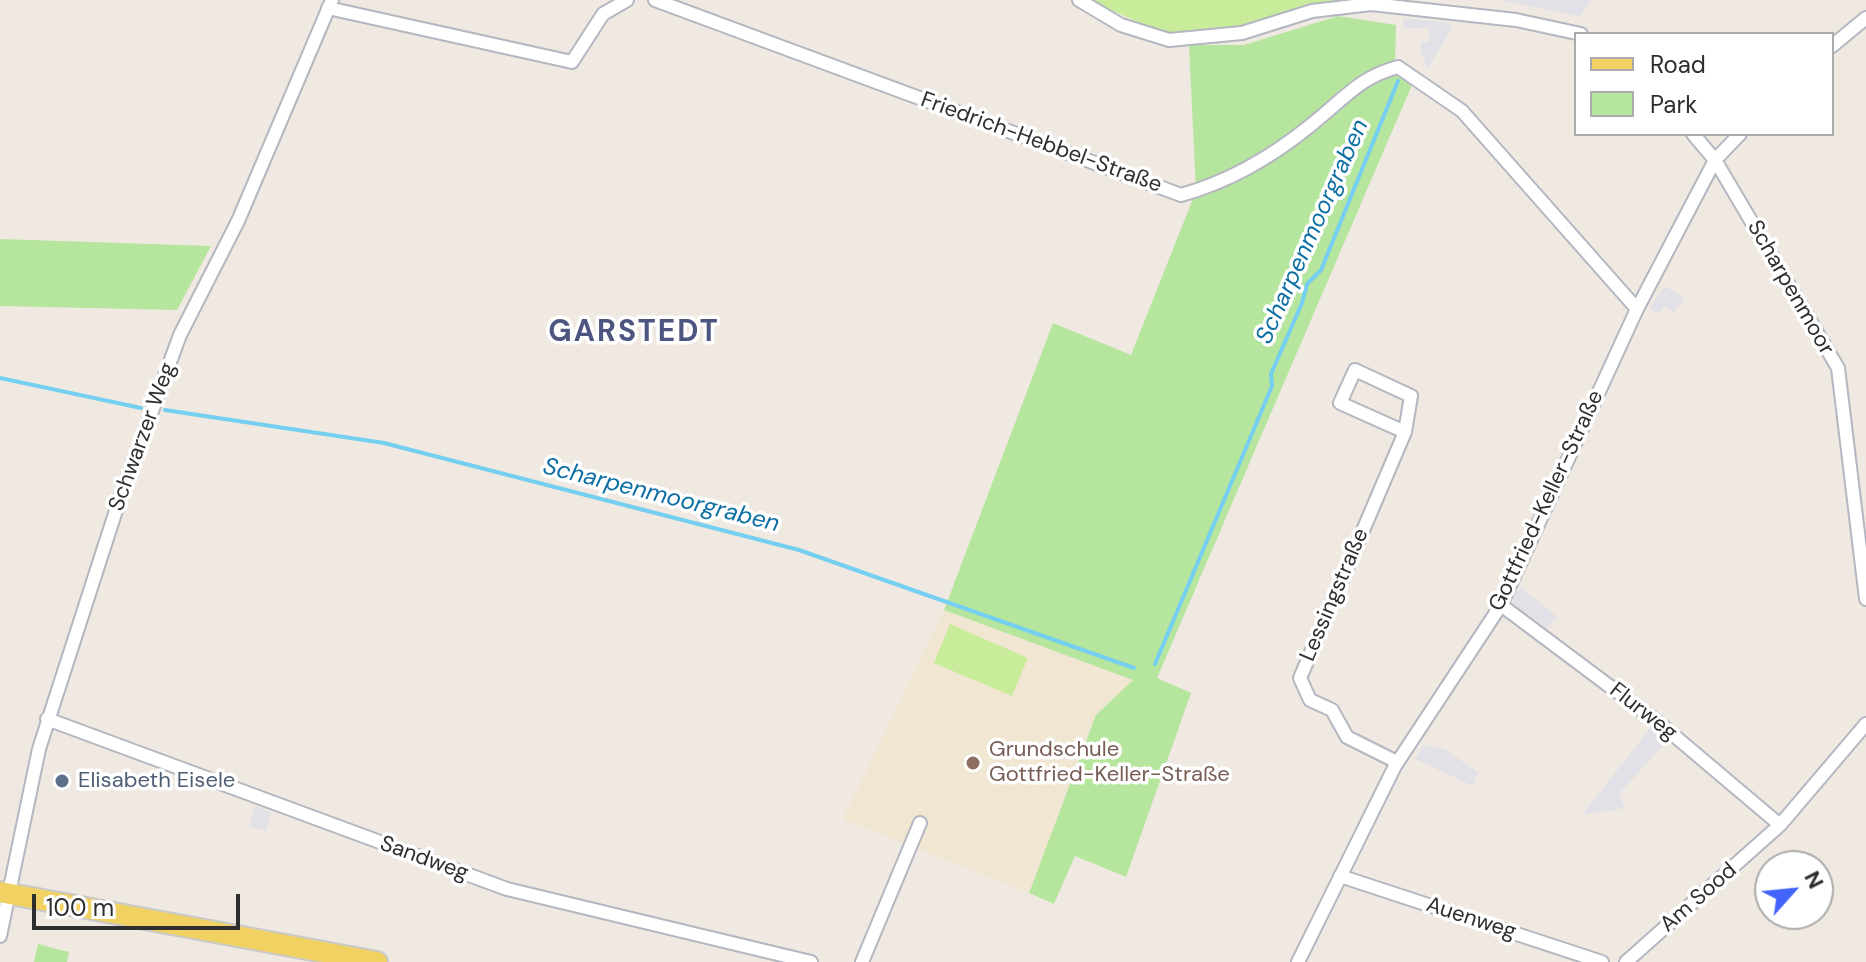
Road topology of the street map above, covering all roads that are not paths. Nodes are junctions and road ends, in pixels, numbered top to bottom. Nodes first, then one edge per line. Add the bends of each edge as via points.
1 (627, 0) edge
2 (655, 0) edge
3 (1079, 0) edge
4 (330, 4) edge
5 (1866, 18) edge
6 (1574, 32) edge
7 (1834, 44) edge
8 (1695, 136) edge
9 (1738, 136) edge
10 (1715, 160) junction
11 (1637, 309) junction
12 (1405, 432) junction
13 (1866, 599) edge
14 (1501, 605) junction
15 (47, 719) junction
16 (1866, 724) edge
17 (1397, 762) junction
18 (920, 823) dead end
19 (1780, 825) junction
20 (1340, 876) junction
21 (4, 893) edge
22 (0, 936) edge
23 (377, 962) edge
24 (811, 962) edge
25 (862, 962) edge
26 (1298, 962) edge
27 (1602, 962) edge
28 (1626, 962) edge

1 - 4 street via 603,14 572,62
2 - 11 street, Friedrich-Hebbel-Straße via 1181,195 1220,185 1309,127 1373,73 1398,67 1462,111
3 - 6 street via 1121,25 1169,40 1242,33 1312,11 1371,4 1516,20
4 - 15 street, Schwarzer Weg via 238,221 180,335
5 - 7 street
8 - 10 street, Scharpenmoor
9 - 10 street, Gottfried-Keller-Straße
10 - 11 street, Gottfried-Keller-Straße
10 - 13 street, Scharpenmoor via 1838,368
11 - 14 street, Gottfried-Keller-Straße
12 - 12 street, Lessingstraße via 1411,396 1355,370 1340,403
12 - 17 street, Lessingstraße via 1300,678 1310,700 1332,710 1347,737
14 - 17 street, Gottfried-Keller-Straße
14 - 19 street, Flurweg via 1664,727
15 - 21 street, Schwarzer Weg
15 - 24 street, Sandweg via 507,889
16 - 19 street, Am Sood
17 - 20 street, Gottfried-Keller-Straße
18 - 25 street
19 - 28 street, Am Sood
20 - 26 street, Gottfried-Keller-Straße
20 - 27 street, Auenweg
21 - 22 street, Schwarzer Weg
21 - 23 main road

